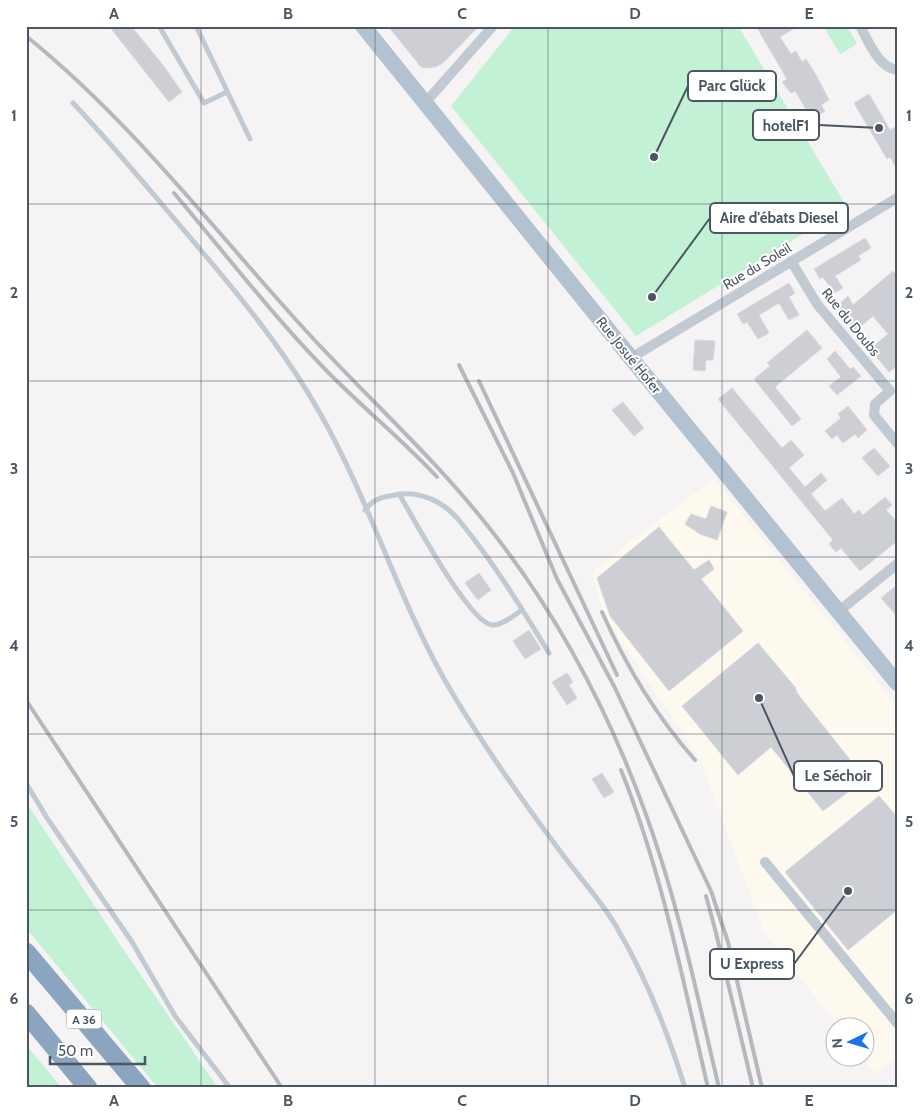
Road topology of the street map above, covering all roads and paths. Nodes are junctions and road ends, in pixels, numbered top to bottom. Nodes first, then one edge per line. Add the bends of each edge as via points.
1 (160, 26) edge
2 (196, 26) edge
3 (363, 26) edge
4 (493, 26) edge
5 (860, 26) edge
6 (897, 70) edge
7 (227, 92) junction
8 (73, 103) dead end
9 (425, 103) junction
10 (250, 139) dead end
11 (897, 198) edge
12 (791, 261) junction
13 (630, 358) junction
14 (893, 388) edge
15 (897, 443) edge
16 (399, 494) junction
17 (365, 510) junction
18 (897, 564) edge
19 (522, 610) junction
20 (838, 612) junction
21 (549, 653) dead end
22 (897, 683) edge
23 (26, 783) edge
24 (765, 862) dead end
25 (26, 952) edge
26 (26, 1013) edge
27 (897, 1023) edge
28 (88, 1088) edge
29 (141, 1088) edge
30 (230, 1088) edge
31 (685, 1088) edge

1 - 7 lane via 204,103
2 - 7 lane
3 - 9 main road, Rue Josué Hofer
4 - 9 street
5 - 6 street via 882,64
7 - 10 lane
8 - 17 lane via 206,255 254,316 320,413
9 - 13 main road, Rue Josué Hofer
11 - 12 street, Rue du Soleil
12 - 13 street, Rue du Soleil
12 - 14 street, Rue du Doubs via 817,304
13 - 20 main road, Rue Josué Hofer
14 - 15 street, Rue du Doubs via 875,404 874,414
16 - 17 lane via 381,498
16 - 19 lane via 425,496 452,513 486,554
16 - 19 lane via 464,601 479,618 489,625 498,625
17 - 31 lane via 450,689 533,814 605,909 625,941 661,1022
18 - 20 street
19 - 21 lane
20 - 22 main road, Rue Josué Hofer
23 - 30 lane via 132,942 176,1016
24 - 27 street
25 - 29 highway, A 36
26 - 28 highway

